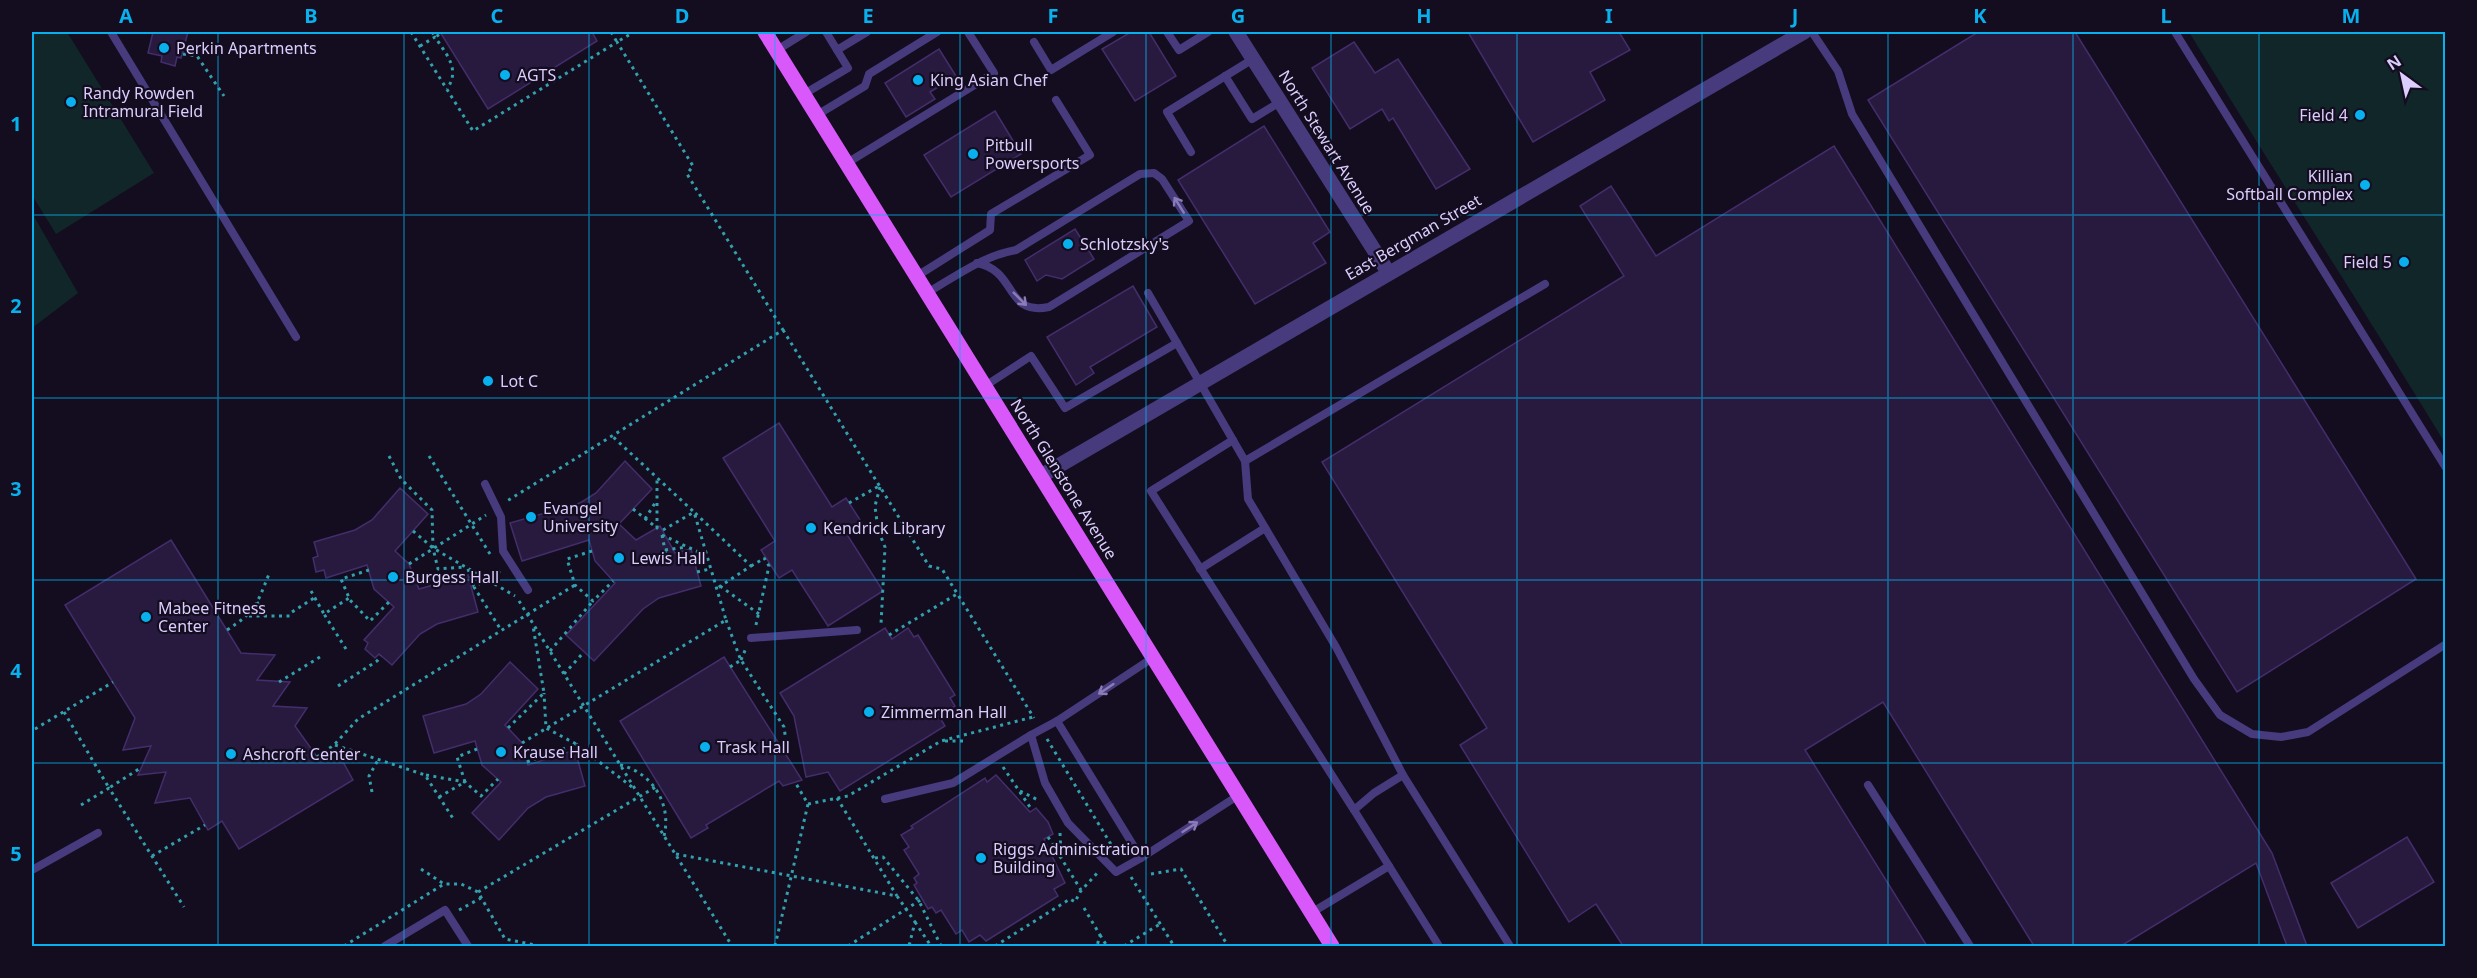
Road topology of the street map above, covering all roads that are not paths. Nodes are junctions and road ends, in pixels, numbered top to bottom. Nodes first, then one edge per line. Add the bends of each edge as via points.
1 (111, 32) edge
2 (765, 32) edge
3 (806, 32) edge
4 (826, 32) edge
5 (867, 32) edge
6 (937, 32) edge
7 (968, 32) edge
8 (1113, 32) edge
9 (1167, 32) edge
10 (1208, 32) edge
11 (1236, 32) edge
12 (1804, 32) edge
13 (1812, 32) edge
14 (2175, 32) edge
15 (1034, 42) dead end
16 (777, 50) junction
17 (837, 50) junction
18 (1253, 59) junction
19 (1225, 76) junction
20 (804, 94) junction
21 (1056, 100) dead end
22 (1280, 102) junction
23 (817, 115) junction
24 (1191, 152) dead end
25 (847, 163) junction
26 (977, 263) junction
27 (1388, 272) junction
28 (917, 276) junction
29 (1545, 284) dead end
30 (1148, 292) dead end
31 (927, 293) junction
32 (296, 337) dead end
33 (1177, 343) junction
34 (1201, 383) junction
35 (985, 386) junction
36 (1233, 440) junction
37 (1245, 461) junction
38 (2445, 468) edge
39 (1041, 476) junction
40 (485, 484) dead end
41 (1265, 528) junction
42 (1200, 569) junction
43 (528, 590) dead end
44 (857, 630) dead end
45 (751, 638) road end
46 (2445, 644) edge
47 (1154, 657) junction
48 (1058, 721) junction
49 (1031, 735) junction
50 (1403, 775) junction
51 (1868, 785) dead end
52 (1239, 795) junction
53 (885, 799) dead end
54 (1354, 810) junction
55 (98, 833) dead end
56 (1141, 858) junction
57 (1389, 866) junction
58 (32, 870) edge
59 (1311, 913) junction
60 (385, 946) edge
61 (468, 946) edge
62 (1332, 946) edge
63 (1439, 946) edge
64 (1510, 946) edge
65 (1970, 946) edge

1 - 32 lane
2 - 16 main road, North Glenstone Avenue
3 - 16 lane
4 - 17 lane
5 - 17 lane
6 - 23 lane via 869,74 865,86
7 - 25 lane via 994,73
8 - 15 lane via 1051,70
9 - 10 lane via 1179,50
11 - 18 street, North Stewart Avenue
12 - 27 street, East Bergman Street
13 - 46 lane via 1838,71 1852,114 2194,679 2220,715 2252,734 2281,737 2308,732
14 - 38 lane
16 - 20 main road, North Glenstone Avenue
17 - 20 lane via 848,68
18 - 19 lane
18 - 22 street, North Stewart Avenue
19 - 22 lane via 1252,118
19 - 24 lane via 1167,112
20 - 23 main road, North Glenstone Avenue
21 - 28 lane via 1090,155 991,214 990,230
22 - 27 street, North Stewart Avenue
23 - 25 main road, North Glenstone Avenue
25 - 28 main road, North Glenstone Avenue
26 -> 26 lane via 990,266 1001,275 1024,306 1043,308 1189,221 1162,179 1154,173 1140,174 1016,250
26 - 31 lane
27 - 34 street, East Bergman Street
28 - 31 main road, North Glenstone Avenue
29 - 37 lane
30 - 33 lane
31 - 35 main road, North Glenstone Avenue
33 - 34 lane
33 - 35 lane via 1065,408 1031,356
34 - 36 lane
34 - 39 street, East Bergman Street
35 - 39 main road, North Glenstone Avenue
36 - 37 lane
36 - 42 lane via 1151,491
37 - 41 lane via 1248,499
39 - 47 main road, North Glenstone Avenue
40 - 43 lane via 501,517 503,551
41 - 42 lane
41 - 50 lane via 1336,647
42 - 54 lane
44 - 45 lane
47 -> 48 lane
47 - 52 main road, North Glenstone Avenue
48 - 49 lane
48 - 56 lane
49 - 53 lane via 952,783
49 - 56 lane via 1045,783 1068,823 1116,872
50 - 54 lane
50 - 64 lane
51 - 65 lane
56 -> 52 lane
52 - 59 main road, North Glenstone Avenue
54 - 57 lane
55 - 58 lane
57 - 59 lane
57 - 63 lane
59 - 62 main road, North Glenstone Avenue
60 - 61 lane via 445,910

